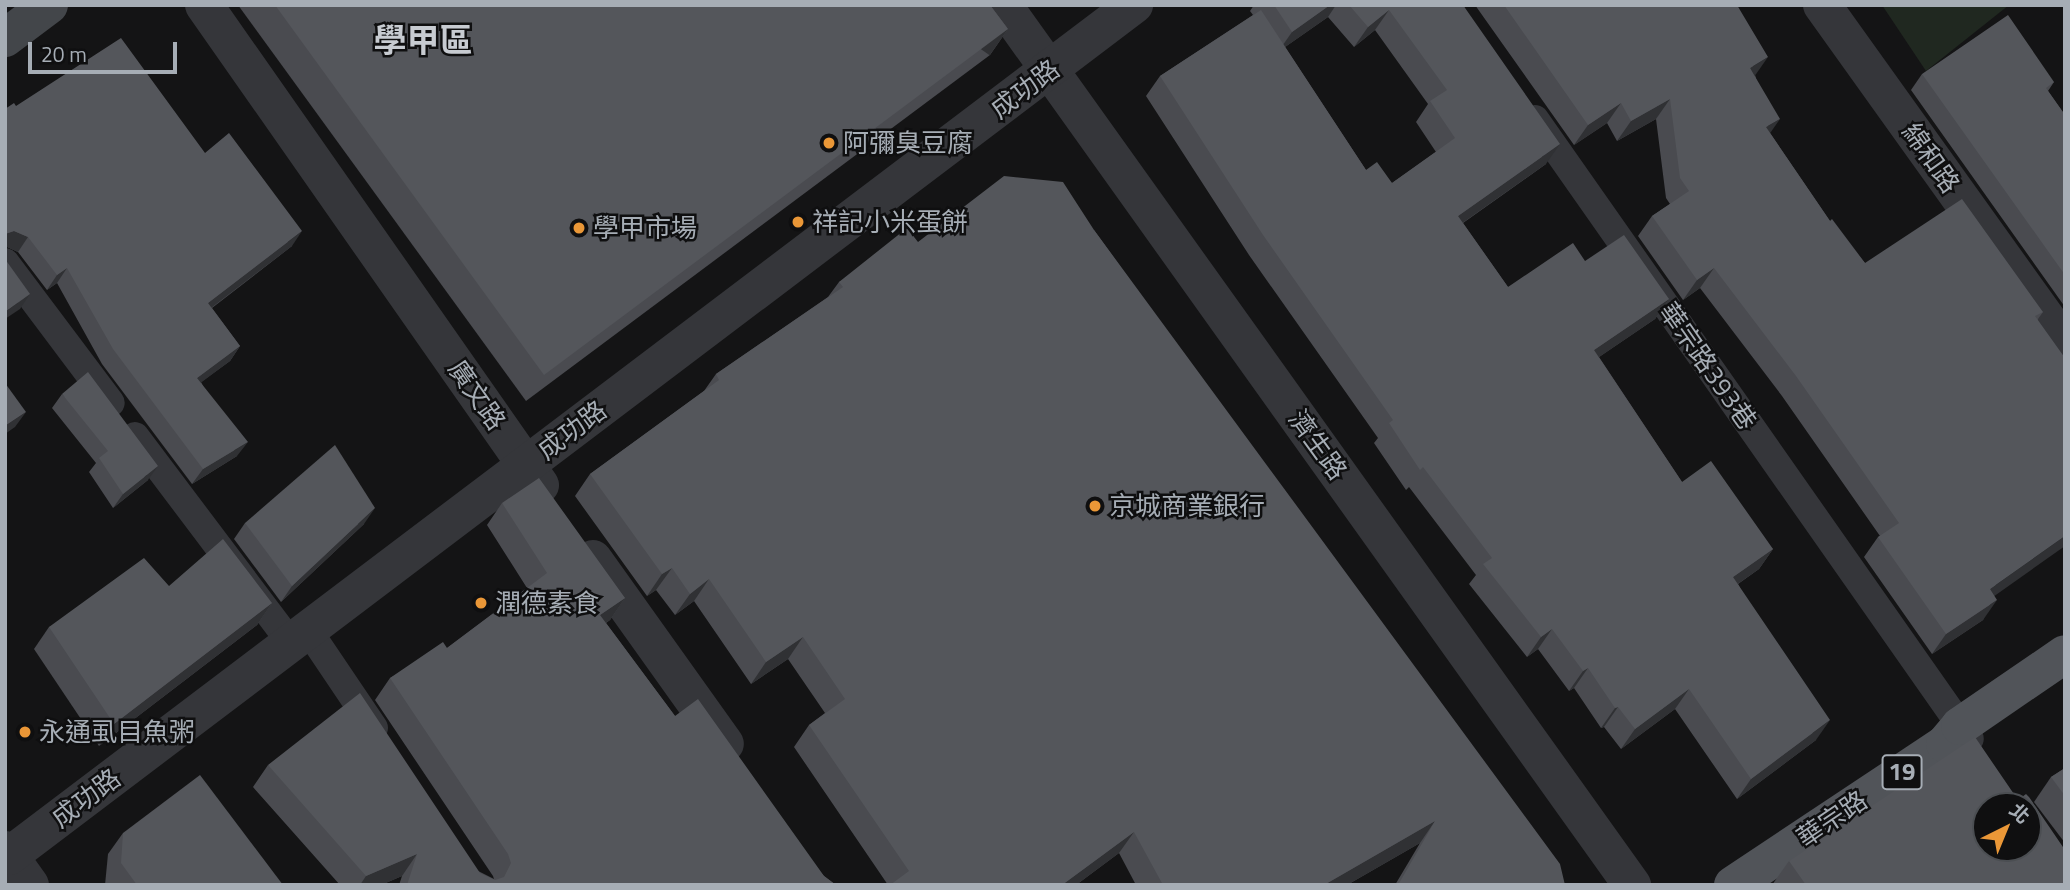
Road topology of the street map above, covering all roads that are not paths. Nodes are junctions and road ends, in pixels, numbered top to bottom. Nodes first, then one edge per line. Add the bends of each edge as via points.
1 (49, 5) edge
2 (204, 5) edge
3 (1003, 5) edge
4 (1135, 5) edge
5 (1822, 5) edge
6 (5, 38) edge
7 (1051, 70) junction
8 (1520, 97) edge
9 (5, 262) edge
10 (2065, 345) edge
11 (526, 465) junction
12 (299, 637) junction
13 (2065, 654) edge
14 (1971, 741) junction
15 (386, 746) edge
16 (745, 771) edge
17 (15, 864) edge
18 (1632, 885) edge
19 (1733, 885) edge

1 - 6 main road
2 - 11 street, 廣文路
3 - 7 street, 濟生路
4 - 7 street, 成功路
5 - 10 street, 綿和路
7 - 11 street, 成功路
7 - 18 street, 濟生路
8 - 14 lane, 華宗路393巷
9 - 12 lane
11 - 12 street, 成功路
11 - 16 street, 廣文路
12 - 15 lane
12 - 17 street, 成功路
13 - 14 main road, 華宗路 / 19
14 - 19 main road, 華宗路 / 19 via 1945,744

